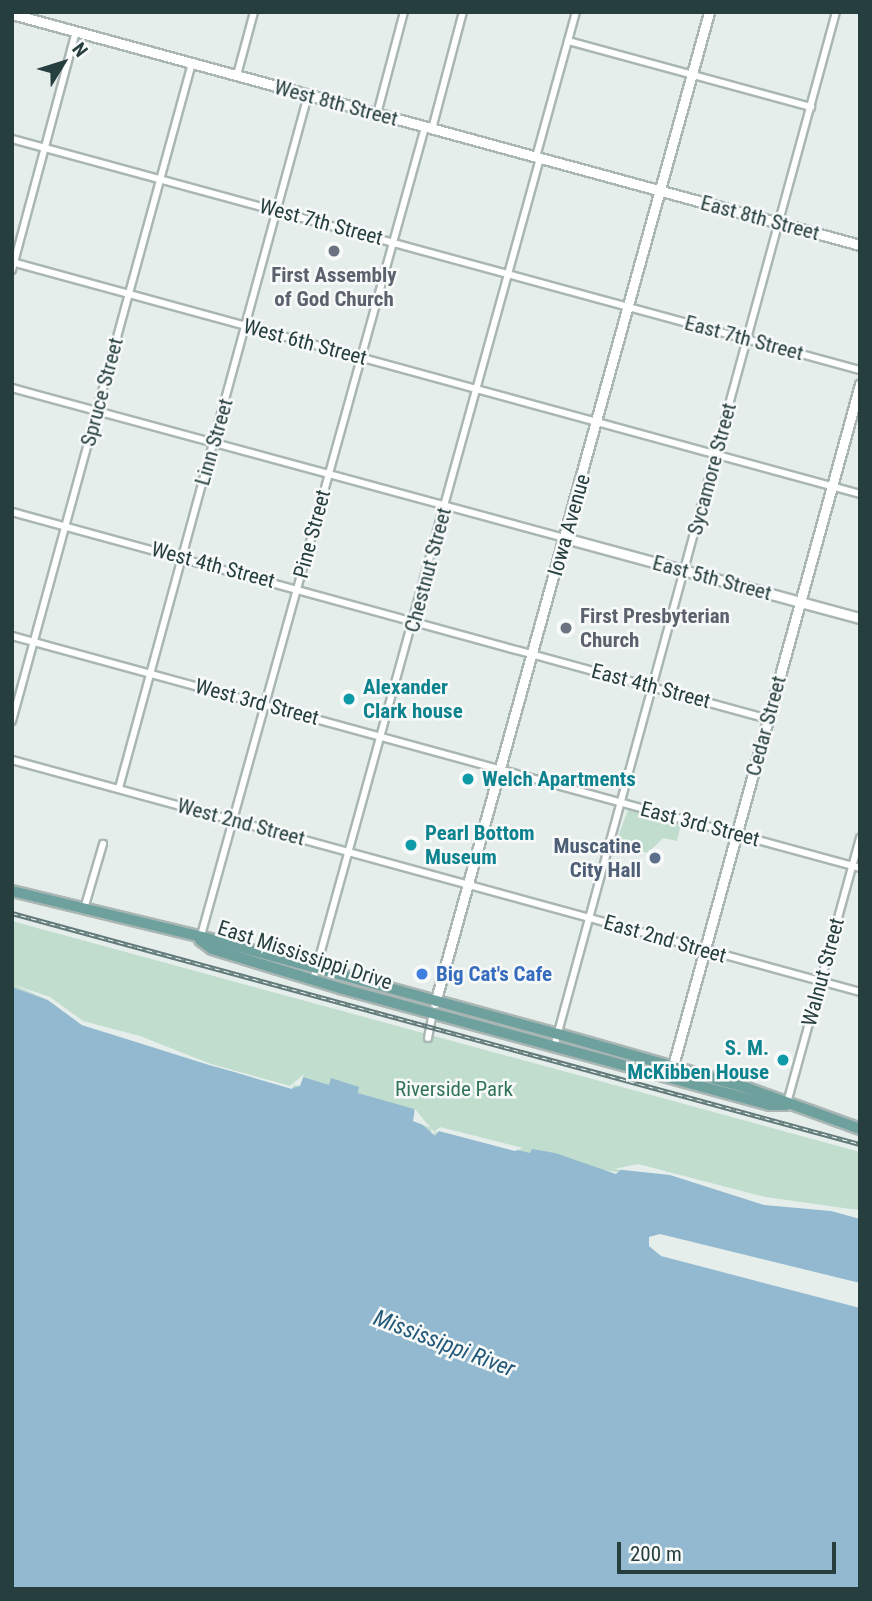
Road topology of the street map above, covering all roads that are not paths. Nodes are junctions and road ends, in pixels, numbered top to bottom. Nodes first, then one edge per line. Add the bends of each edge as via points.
1 (254, 12) edge
2 (404, 12) edge
3 (463, 12) edge
4 (576, 12) edge
5 (709, 12) edge
6 (836, 12) edge
7 (12, 14) edge
8 (76, 31) junction
9 (568, 41) junction
10 (192, 63) junction
11 (237, 75) junction
12 (691, 76) junction
13 (308, 95) junction
14 (811, 107) junction
15 (377, 114) junction
16 (428, 128) junction
17 (12, 139) edge
18 (46, 148) junction
19 (538, 158) junction
20 (160, 178) junction
21 (660, 191) junction
22 (277, 211) junction
23 (779, 224) junction
24 (392, 242) junction
25 (860, 245) edge
26 (13, 265) edge
27 (509, 274) junction
28 (129, 294) junction
29 (629, 307) junction
30 (245, 326) junction
31 (748, 339) junction
32 (360, 358) junction
33 (860, 370) edge
34 (860, 384) edge
35 (12, 388) edge
36 (477, 389) junction
37 (97, 411) junction
38 (597, 422) junction
39 (213, 442) junction
40 (716, 455) junction
41 (329, 472) junction
42 (832, 486) junction
43 (860, 494) edge
44 (446, 505) junction
45 (12, 512) edge
46 (66, 526) junction
47 (565, 538) junction
48 (182, 557) junction
49 (684, 570) junction
50 (298, 588) junction
51 (801, 602) junction
52 (860, 618) edge
53 (414, 620) junction
54 (12, 636) edge
55 (34, 642) junction
56 (534, 654) junction
57 (150, 673) junction
58 (652, 687) junction
59 (266, 704) junction
60 (768, 719) junction
61 (12, 721) edge
62 (382, 736) junction
63 (12, 760) edge
64 (501, 769) junction
65 (119, 788) junction
66 (621, 802) junction
67 (234, 820) junction
68 (737, 834) junction
69 (860, 838) edge
70 (103, 844) dead end
71 (350, 851) junction
72 (856, 867) edge
73 (470, 885) junction
74 (12, 891) edge
75 (84, 909) junction
76 (589, 918) junction
77 (200, 940) junction
78 (705, 950) junction
79 (317, 969) junction
80 (313, 981) junction
81 (820, 982) junction
82 (860, 992) edge
83 (435, 1003) junction
84 (433, 1014) junction
85 (558, 1034) junction
86 (428, 1038) dead end
87 (554, 1047) junction
88 (672, 1069) junction
89 (786, 1105) junction
90 (860, 1129) edge

1 - 11 street
2 - 15 street
3 - 16 street, Pine Street
4 - 9 street, Chestnut Street
5 - 12 main road, Iowa Avenue
6 - 14 street, Sycamore Street
7 - 8 main road, West 8th Street
8 - 10 main road, West 8th Street
8 - 18 street
9 - 12 street
9 - 19 street, Chestnut Street
10 - 11 main road, West 8th Street
10 - 20 street, Spruce Street
11 - 13 main road, West 8th Street
12 - 14 street
12 - 21 main road, Iowa Avenue
13 - 15 main road, West 8th Street
13 - 22 street, Linn Street
14 - 23 street, Sycamore Street
15 - 16 main road, West 8th Street
16 - 19 main road, West 8th Street
16 - 24 street, Pine Street
17 - 18 street, West 7th Street
18 - 20 street, West 7th Street
18 - 26 street
19 - 21 main road, West 8th Street
19 - 27 street, Chestnut Street
20 - 22 street, West 7th Street
20 - 28 street, Spruce Street
21 - 23 main road, East 8th Street
21 - 29 main road, Iowa Avenue
22 - 24 street, West 7th Street
22 - 30 street, Linn Street
23 - 25 main road, East 8th Street
23 - 31 street, Sycamore Street
24 - 27 street, West 7th Street
24 - 32 street, Pine Street
26 - 28 street, West 6th Street
27 - 29 street, West 7th Street
27 - 36 street, Chestnut Street
28 - 30 street, West 6th Street
28 - 37 street, Spruce Street
29 - 31 street, East 7th Street
29 - 38 main road, Iowa Avenue
30 - 32 street, West 6th Street
30 - 39 street, Linn Street
31 - 33 street, East 7th Street
31 - 40 street, Sycamore Street
32 - 36 street, West 6th Street
32 - 41 street, Pine Street
34 - 42 main road, Cedar Street
35 - 37 street
36 - 38 street, West 6th Street
36 - 44 street, Chestnut Street
37 - 39 street
37 - 46 street, Spruce Street
38 - 40 street, West 6th Street
38 - 47 main road, Iowa Avenue
39 - 41 street
39 - 48 street, Linn Street
40 - 42 street, West 6th Street
40 - 49 street, Sycamore Street
41 - 44 street
41 - 50 street, Pine Street
42 - 43 street, West 6th Street
42 - 51 main road, Cedar Street
44 - 47 street
44 - 53 street, Chestnut Street
45 - 46 street, West 4th Street
46 - 48 street, West 4th Street
46 - 55 street, Spruce Street
47 - 49 main road, East 5th Street
47 - 56 main road, Iowa Avenue
48 - 50 street, West 4th Street
48 - 57 street, Linn Street
49 - 51 main road, East 5th Street
49 - 58 street, Sycamore Street
50 - 53 street, West 4th Street
50 - 59 street, Pine Street
51 - 52 main road, East 5th Street
51 - 60 main road, Cedar Street
53 - 56 street, West 4th Street
53 - 62 street, Chestnut Street
54 - 55 street, West 3rd Street
55 - 57 street, West 3rd Street
55 - 61 street, Spruce Street
56 - 58 street, East 4th Street
56 - 64 main road, Iowa Avenue
57 - 59 street, West 3rd Street
57 - 65 street, Linn Street
58 - 60 street, East 4th Street
58 - 66 street, Sycamore Street
59 - 62 street, West 3rd Street
59 - 67 street, Pine Street
60 - 68 main road, Cedar Street
62 - 64 street, West 3rd Street
62 - 71 street, Chestnut Street
63 - 65 street, West 2nd Street
64 - 66 street, East 3rd Street
64 - 73 main road, Iowa Avenue
65 - 67 street, West 2nd Street
66 - 68 street, East 3rd Street
66 - 76 street, Sycamore Street
67 - 71 street, West 2nd Street
67 - 77 street, Pine Street
68 - 72 street, East 3rd Street
68 - 78 main road, Cedar Street
69 - 72 street, Walnut Street
70 - 75 street
71 - 73 street, West 2nd Street
71 - 79 street, Chestnut Street
72 - 81 street, Walnut Street
73 - 76 street, East 2nd Street
73 - 83 main road, Iowa Avenue
74 - 75 main road
75 - 77 main road
76 - 78 street, East 2nd Street
76 - 85 street, Sycamore Street
77 - 79 main road, East Mississippi Drive
77 - 80 main road, East Mississippi Drive via 212,949
78 - 81 street, East 2nd Street
78 - 88 main road, Cedar Street
79 - 80 street, Chestnut Street
79 - 83 main road, East Mississippi Drive
80 - 84 main road, East Mississippi Drive
81 - 82 street, East 2nd Street
81 - 89 street, Walnut Street
83 - 84 street, Iowa Avenue
83 - 85 main road, East Mississippi Drive
84 - 86 street, Iowa Avenue
84 - 87 main road, East Mississippi Drive
85 - 87 street, Sycamore Street
85 - 88 main road, East Mississippi Drive
87 - 89 main road, East Mississippi Drive via 770,1105
88 - 89 main road, East Mississippi Drive via 747,1088
89 - 90 main road, East Mississippi Drive

